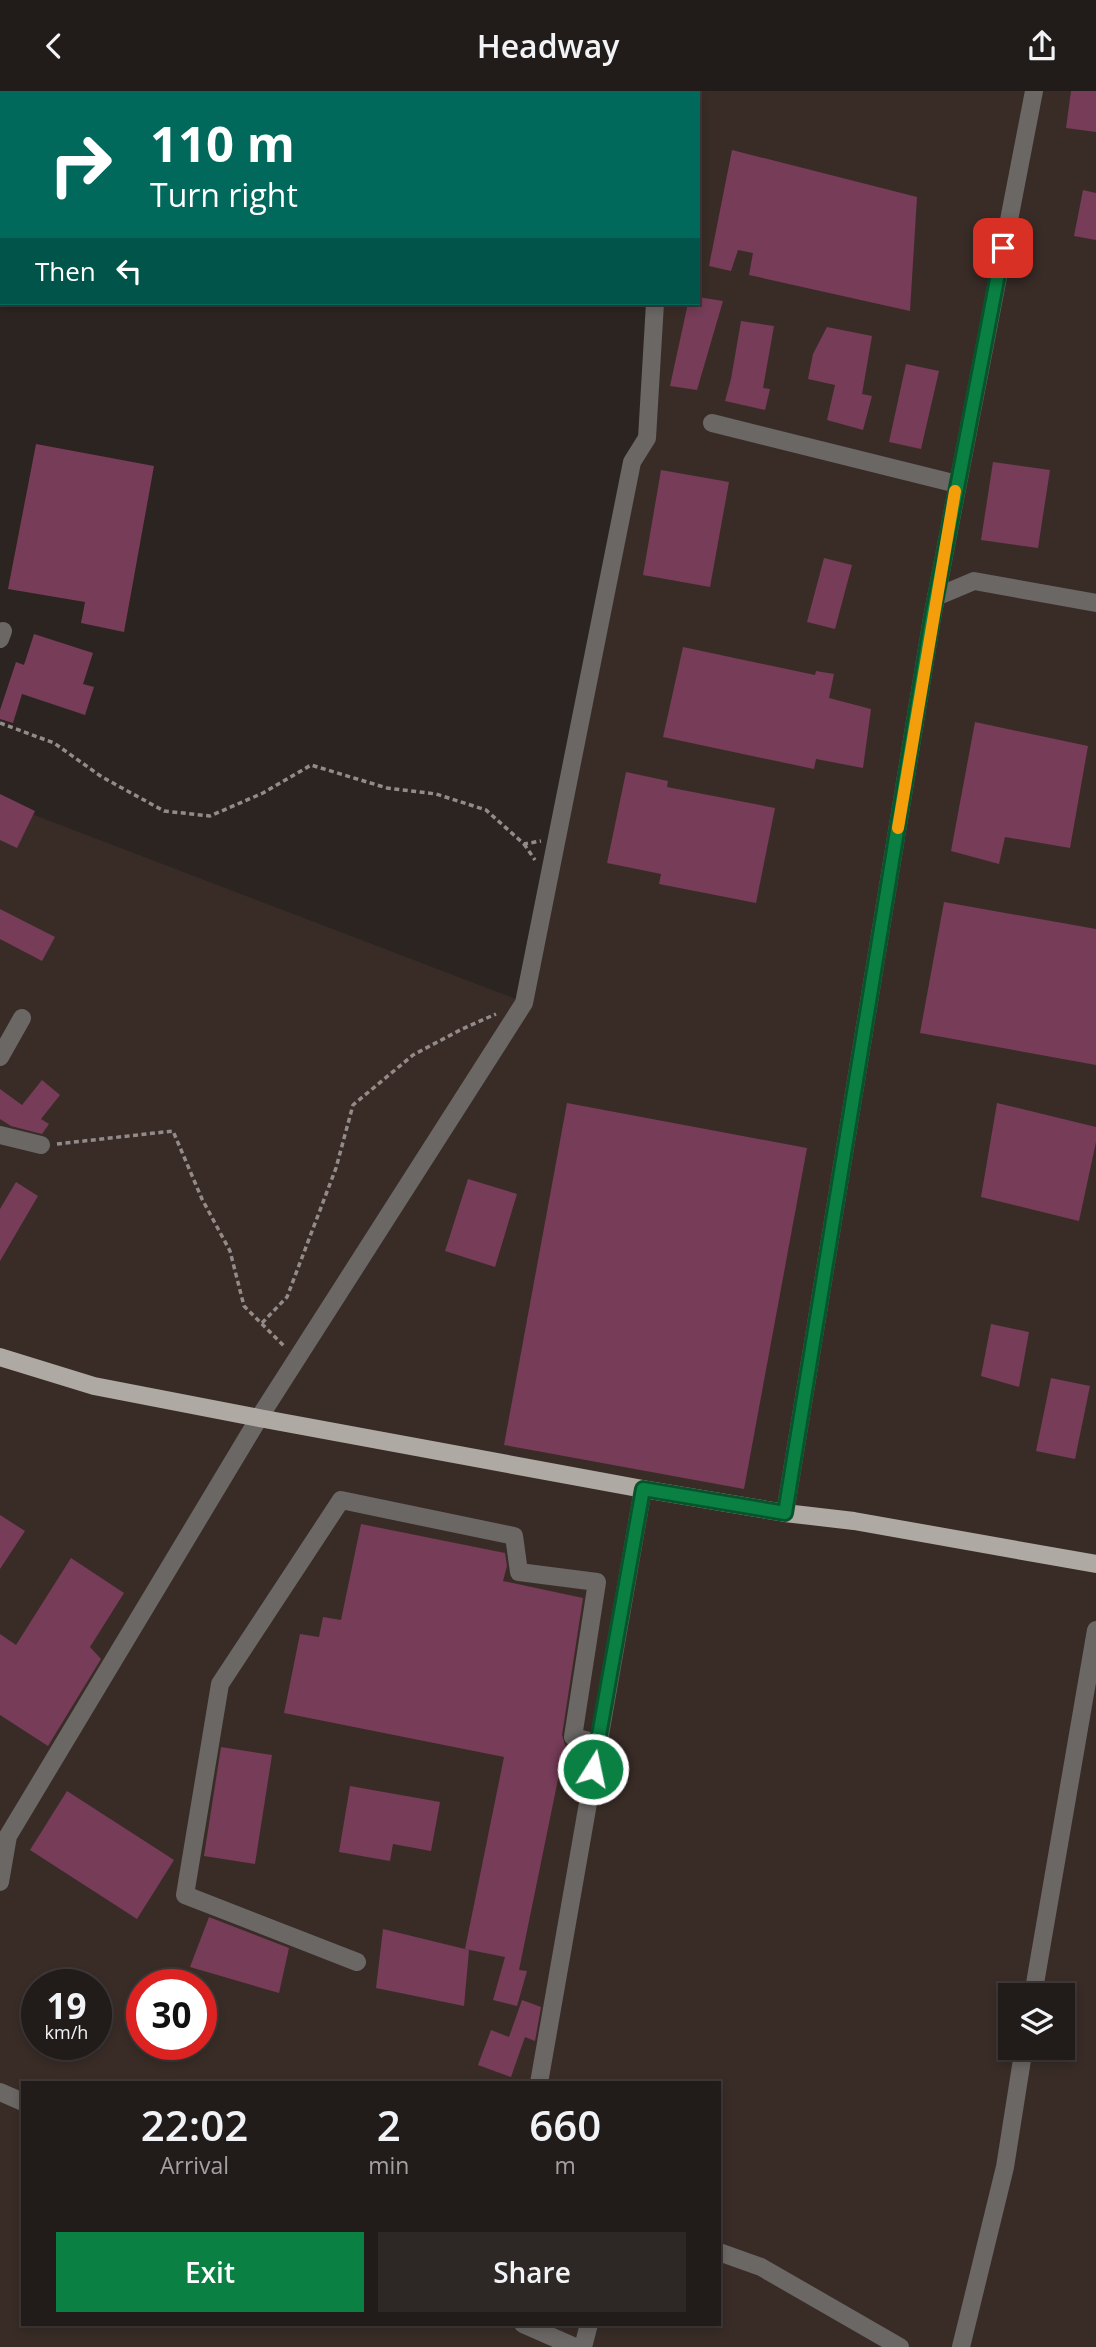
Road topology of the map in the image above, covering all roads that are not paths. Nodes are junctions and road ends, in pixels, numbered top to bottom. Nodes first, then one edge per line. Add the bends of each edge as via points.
1 (1034, 91) edge
2 (655, 305) edge
3 (712, 423) dead end
4 (957, 484) junction
5 (936, 597) junction
6 (1096, 603) edge
7 (22, 1018) dead end
8 (0, 1057) edge
9 (0, 1135) edge
10 (41, 1145) road end
11 (0, 1357) edge
12 (259, 1418) junction
13 (643, 1489) junction
14 (785, 1513) junction
15 (1096, 1565) edge
16 (1096, 1630) edge
17 (598, 1743) junction
18 (0, 1882) edge
19 (357, 1962) dead end
20 (1035, 1983) edge
21 (1022, 2060) edge
22 (539, 2081) edge
23 (0, 2092) edge
24 (21, 2101) edge
25 (721, 2253) edge
26 (528, 2326) edge
27 (588, 2326) edge
28 (575, 2347) edge
29 (583, 2347) edge
30 (900, 2347) edge
31 (961, 2347) edge

1 - 4 street
2 - 12 street via 647,438 632,462 524,1003
3 - 4 street
4 - 5 street
5 - 6 street via 974,581
5 - 14 street
7 - 8 street
9 - 10 street
11 - 12 main road via 94,1386
12 - 13 main road
12 - 18 street via 8,1836
13 - 14 main road
13 - 17 street
14 - 15 main road via 855,1521
16 - 20 street
17 - 19 street via 573,1737 597,1582 519,1572 514,1536 341,1500 220,1684 185,1895
17 - 22 street
21 - 31 street via 1005,2167
23 - 24 street
25 - 30 street via 761,2267
26 - 28 street
27 - 29 street

